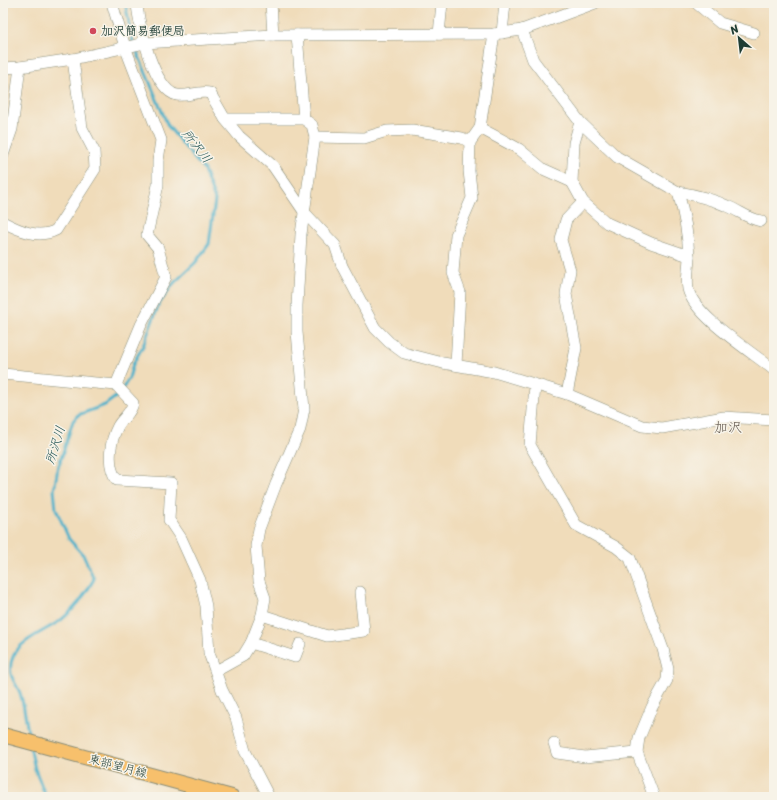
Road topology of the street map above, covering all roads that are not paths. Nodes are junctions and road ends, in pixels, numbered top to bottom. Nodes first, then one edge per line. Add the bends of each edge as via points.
1 (112, 3) edge
2 (137, 3) edge
3 (271, 3) edge
4 (442, 3) edge
5 (505, 3) edge
6 (593, 3) edge
7 (696, 3) edge
8 (522, 30) junction
9 (498, 33) junction
10 (754, 33) dead end
11 (439, 34) junction
12 (296, 35) junction
13 (273, 36) junction
14 (145, 43) junction
15 (125, 47) junction
16 (73, 59) junction
17 (20, 67) junction
18 (3, 68) edge
19 (226, 119) junction
20 (304, 119) junction
21 (580, 122) junction
22 (480, 128) junction
23 (315, 137) junction
24 (470, 142) junction
25 (3, 155) edge
26 (572, 182) junction
27 (678, 192) junction
28 (583, 202) junction
29 (305, 213) junction
30 (761, 221) dead end
31 (3, 222) edge
32 (689, 256) junction
33 (456, 365) junction
34 (774, 370) edge
35 (3, 374) edge
36 (116, 385) junction
37 (535, 386) junction
38 (566, 394) junction
39 (774, 420) edge
40 (360, 592) dead end
41 (262, 615) junction
42 (250, 643) junction
43 (300, 644) dead end
44 (216, 670) junction
45 (9, 737) edge
46 (554, 743) dead end
47 (637, 752) junction
48 (232, 797) edge
49 (269, 797) edge
50 (654, 797) edge

1 - 15 street
2 - 14 street
3 - 13 street
4 - 11 street
5 - 9 street
6 - 8 street
7 - 10 street via 720,23
8 - 9 street
8 - 21 street via 533,60
9 - 11 street
9 - 22 street
11 - 12 street
12 - 13 street
12 - 20 street
13 - 14 street
14 - 15 street
14 - 19 street via 159,80 168,91 177,95 210,93
15 - 16 street
15 - 36 street via 161,140 158,185 148,235 158,248 166,277 141,325
16 - 17 street
16 - 31 street via 82,128 94,151 96,169 56,230 48,235 37,235
17 - 18 street
17 - 25 street via 12,129
19 - 20 street
19 - 29 street via 239,136 274,166
20 - 23 street via 312,125
21 - 26 street via 574,143
21 - 27 street via 617,157
22 - 24 street
22 - 26 street via 519,149 543,169
23 - 24 street via 364,138 387,131 412,130 462,138
23 - 29 street
24 - 33 street via 469,171 472,198 456,235 453,273 460,292
26 - 28 street
27 - 30 street via 705,197 729,206 749,219
27 - 32 street via 684,213
28 - 32 street via 607,223 651,243
28 - 38 street via 566,220 561,240 570,270 566,294 576,348
29 - 33 street via 335,245 342,266 375,328 404,353
29 - 41 street via 301,234 297,332 304,410 300,429 259,529 256,546 259,581 265,598
32 - 34 street via 688,289 694,303 731,338
33 - 37 street via 494,372
35 - 36 street
36 - 44 street via 133,403 132,411 118,426 111,448 110,463 114,477 117,480 171,483 169,520 181,538 200,580 206,606 209,653
37 - 38 street
37 - 47 street via 530,445 576,525 616,547 630,558 663,649 668,669 667,680 638,738
38 - 39 street via 642,426 662,428 724,417
40 - 41 street via 364,631 326,636
41 - 42 street
42 - 43 street via 294,657
42 - 44 street via 243,656
44 - 49 street via 222,690 236,718 245,751
45 - 48 main road, 東部望月線
46 - 47 street via 557,753 585,756
47 - 50 street

